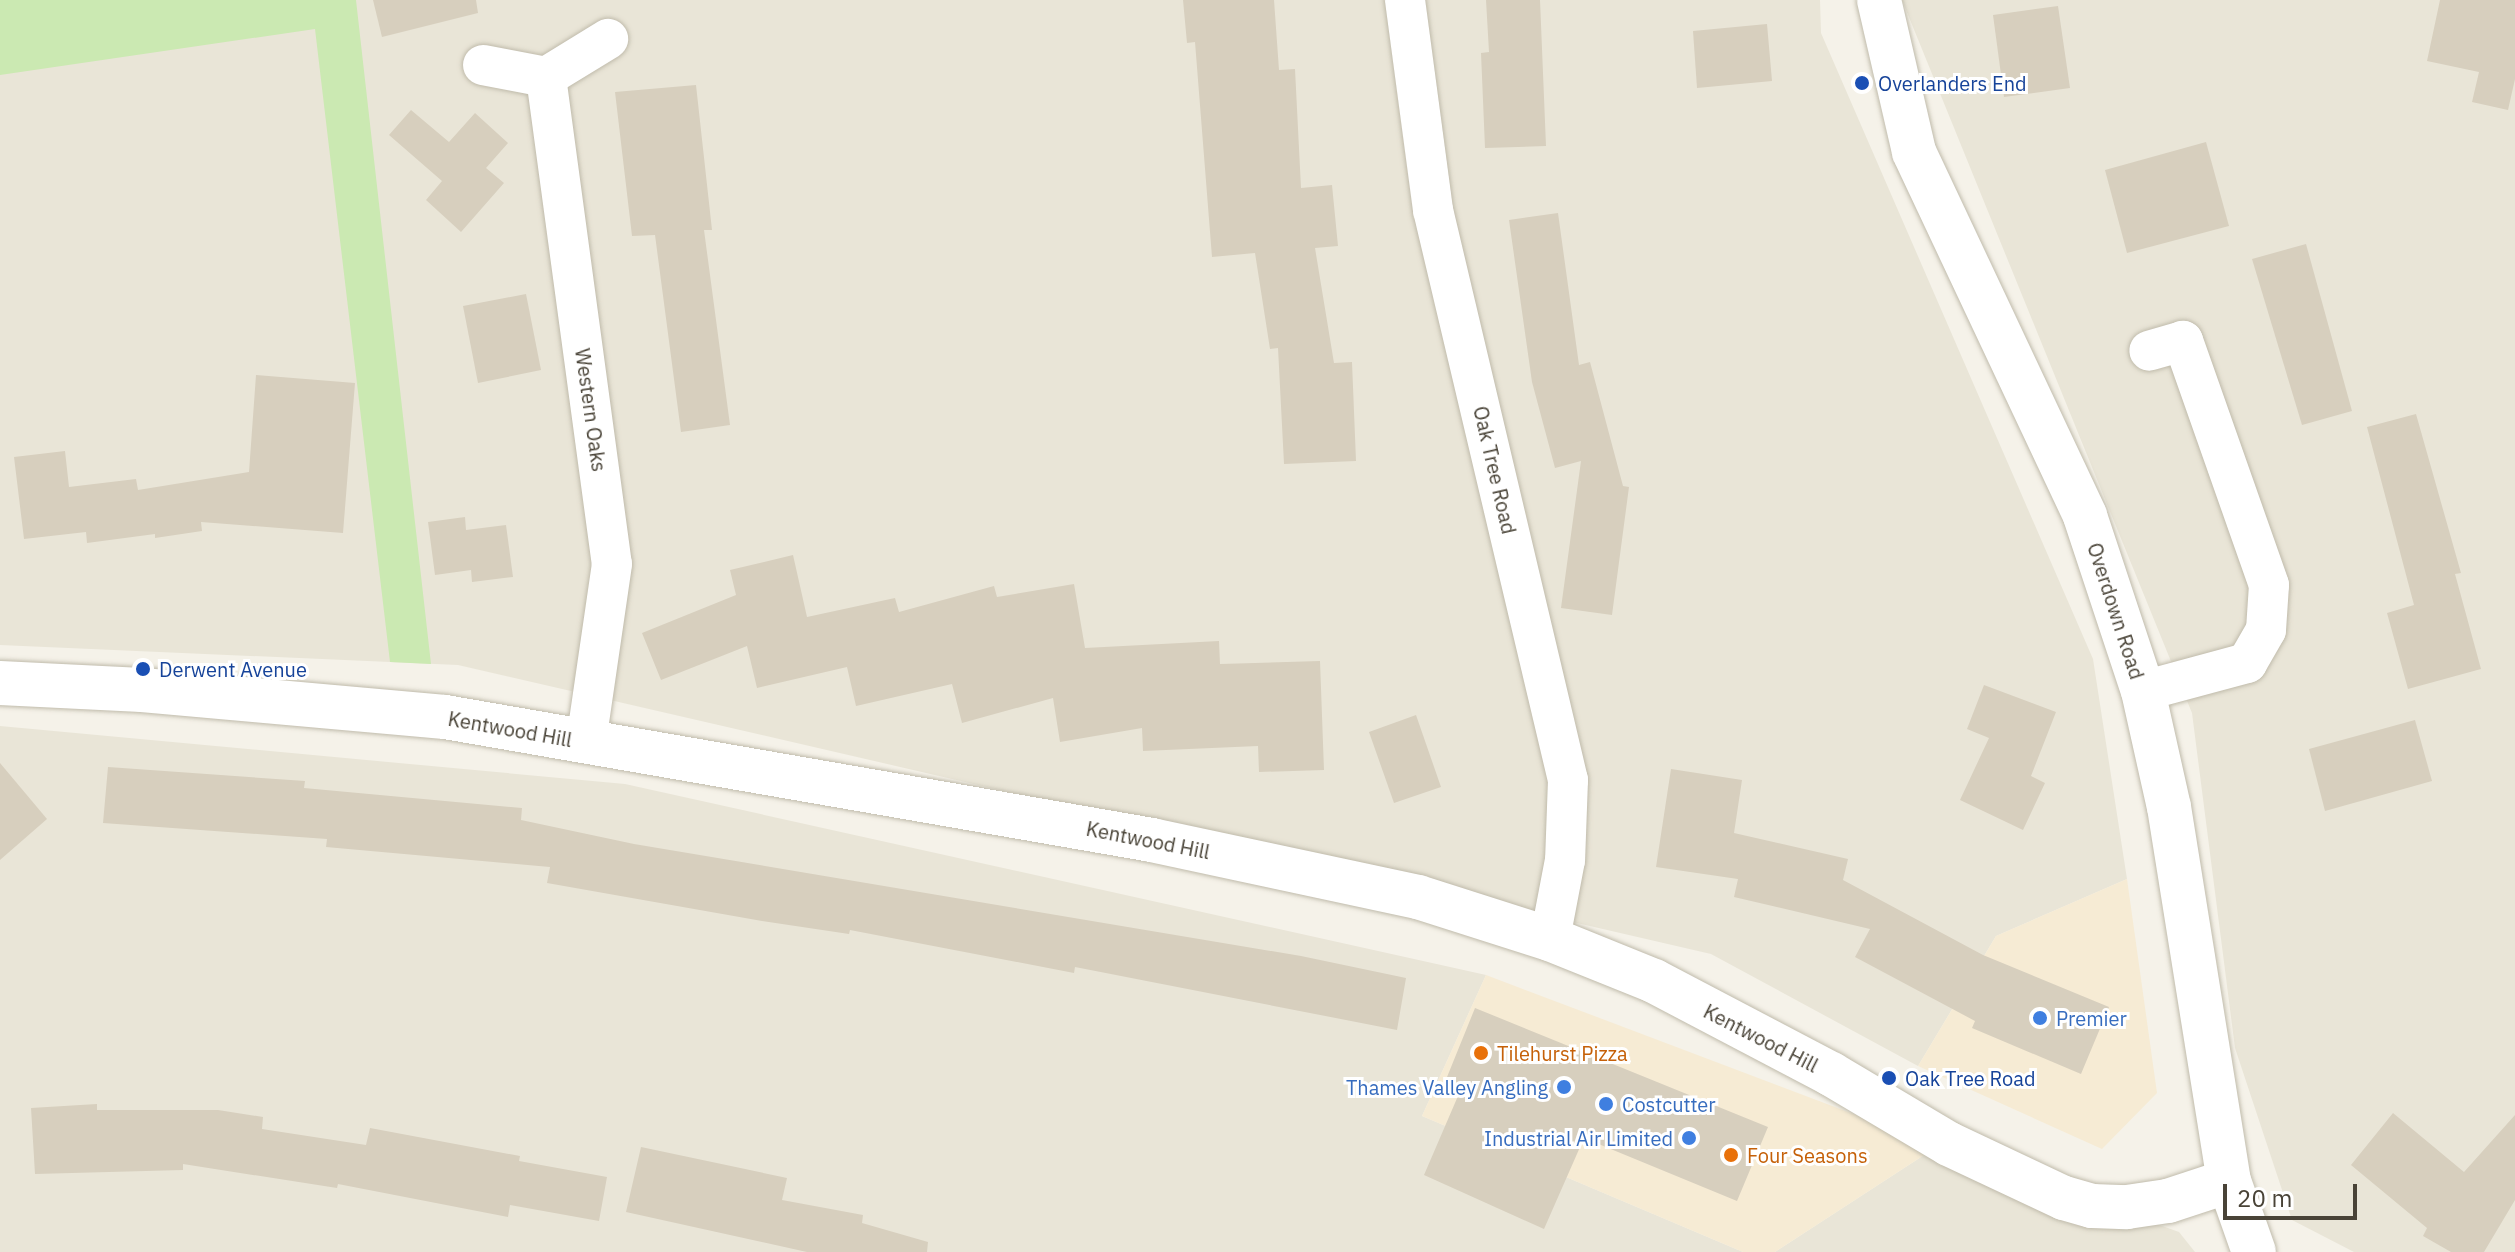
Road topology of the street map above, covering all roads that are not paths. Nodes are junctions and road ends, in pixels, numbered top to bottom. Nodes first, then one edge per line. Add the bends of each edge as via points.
1 (1405, 0) edge
2 (1879, 0) edge
3 (608, 39) dead end
4 (483, 65) dead end
5 (546, 77) junction
6 (2149, 351) dead end
7 (0, 683) edge
8 (2143, 691) junction
9 (586, 742) junction
10 (1550, 939) junction
11 (2229, 1181) junction
12 (2254, 1252) edge

1 - 10 street, Oak Tree Road via 1433,210 1568,780 1565,860
2 - 8 street, Overdown Road via 1914,152 2085,516
3 - 5 street
4 - 5 street
5 - 9 street, Western Oaks via 612,564
6 - 8 street via 2183,341 2269,585 2266,630 2247,663
7 - 9 street, Kentwood Hill via 445,717
8 - 11 street, Overdown Road via 2169,807
9 - 10 street, Kentwood Hill via 1152,840 1418,897
10 - 11 street, Kentwood Hill via 1654,981 1831,1074 1949,1144 2064,1198 2127,1207 2168,1201
11 - 12 street, Overdown Road

